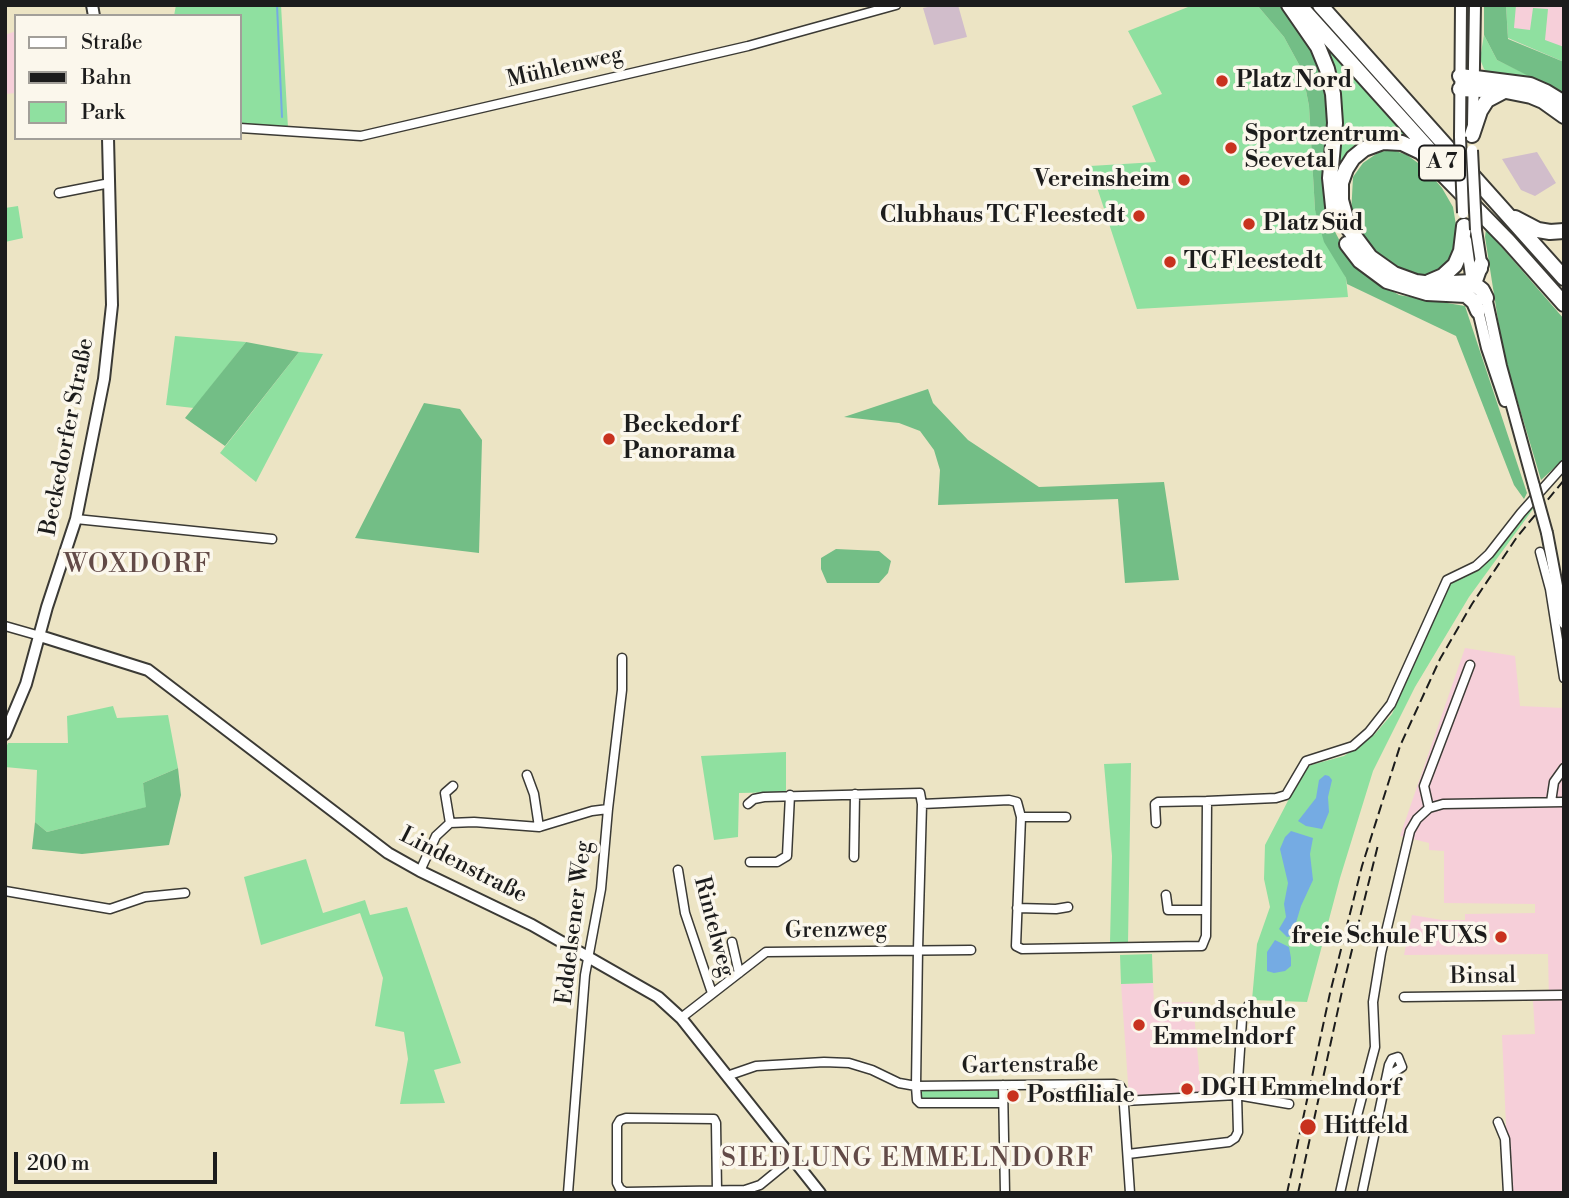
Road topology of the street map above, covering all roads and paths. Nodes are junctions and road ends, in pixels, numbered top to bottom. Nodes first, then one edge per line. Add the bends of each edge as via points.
1 (896, 5) edge
2 (1289, 5) edge
3 (1299, 5) edge
4 (1320, 5) edge
5 (1461, 5) edge
6 (1475, 5) edge
7 (1467, 83) junction
8 (1506, 91) junction
9 (1564, 103) edge
10 (1564, 116) edge
11 (242, 128) edge
12 (1466, 136) junction
13 (108, 140) edge
14 (110, 183) junction
15 (59, 193) dead end
16 (1508, 215) junction
17 (1468, 223) junction
18 (1564, 231) edge
19 (1508, 241) junction
20 (1481, 264) junction
21 (1564, 278) edge
22 (1472, 282) junction
23 (1424, 283) junction
24 (1459, 294) junction
25 (1486, 298) junction
26 (1564, 304) edge
27 (1478, 311) junction
28 (1528, 463) junction
29 (1564, 465) edge
30 (76, 519) junction
31 (272, 539) dead end
32 (1540, 551) dead end
33 (1564, 623) edge
34 (5, 626) edge
35 (40, 636) junction
36 (622, 658) dead end
37 (1470, 665) dead end
38 (1564, 678) edge
39 (5, 734) edge
40 (1564, 768) edge
41 (527, 775) dead end
42 (453, 786) dead end
43 (855, 794) junction
44 (790, 795) junction
45 (1207, 801) junction
46 (1551, 802) junction
47 (1564, 802) edge
48 (748, 804) dead end
49 (922, 804) junction
50 (1429, 808) junction
51 (608, 809) junction
52 (1021, 817) junction
53 (1066, 817) dead end
54 (450, 823) junction
55 (1156, 823) dead end
56 (539, 827) junction
57 (854, 857) dead end
58 (750, 862) dead end
59 (678, 870) dead end
60 (419, 871) junction
61 (5, 891) edge
62 (185, 893) dead end
63 (1167, 895) dead end
64 (1068, 907) dead end
65 (1017, 908) junction
66 (1206, 910) junction
67 (732, 942) dead end
68 (918, 949) junction
69 (971, 950) dead end
70 (588, 956) junction
71 (738, 973) junction
72 (712, 993) junction
73 (1564, 995) edge
74 (1404, 997) dead end
75 (1248, 1006) dead end
76 (681, 1018) junction
77 (727, 1076) junction
78 (1388, 1076) dead end
79 (1003, 1085) junction
80 (916, 1086) junction
81 (1237, 1095) junction
82 (1124, 1101) junction
83 (1003, 1103) junction
84 (1289, 1104) dead end
85 (1498, 1122) dead end
86 (1128, 1154) junction
87 (793, 1158) junction
88 (717, 1191) junction
89 (568, 1193) edge
90 (820, 1193) edge
91 (1005, 1193) edge
92 (1130, 1193) edge
93 (1340, 1193) edge
94 (1362, 1193) edge
95 (1508, 1193) edge

1 - 11 street, Mühlenweg via 748,46 361,136
2 - 24 highway via 1318,47 1333,94 1331,197 1342,236 1360,261 1387,281 1427,293
3 - 19 highway, A 7
4 - 16 highway, A 7
5 - 7 street
6 - 7 street
7 - 8 highway
7 - 9 highway via 1530,85
7 - 12 street
8 - 10 highway via 1543,101
8 - 12 highway via 1487,100
12 - 17 street, bridge
12 - 17 street, bridge via 1472,150
13 - 14 street, Beckedorfer Straße
14 - 15 street
14 - 30 street, Beckedorfer Straße via 110,340
16 - 18 highway via 1538,230
16 - 21 highway, A 7
17 - 20 street
17 - 22 street
17 - 23 highway via 1455,265
19 - 23 highway via 1421,152 1393,142 1364,149 1353,158 1341,183 1340,200 1349,229 1382,267
19 - 26 highway, A 7
20 - 22 highway
20 - 25 street
22 - 23 highway
22 - 24 highway
22 - 25 highway
22 - 27 street
24 - 27 highway via 1470,297
25 - 28 street
27 - 28 street via 1498,385
28 - 33 street, bridge
29 - 45 street via 1489,554 1447,580 1391,704 1370,732 1353,746 1306,761 1286,795
30 - 31 street
30 - 35 street, Beckedorfer Straße
32 - 38 street
34 - 35 street
35 - 39 street, Beckedorfer Straße
35 - 60 street, Lindenstraße via 148,670 388,853
36 - 51 street, Eddelsener Weg
37 - 50 street via 1424,786
40 - 46 street via 1554,782
41 - 56 street
42 - 54 street via 445,793
43 - 44 street
43 - 49 street via 920,793
43 - 57 street
44 - 48 street via 754,799
44 - 58 street via 787,856 777,862
45 - 55 street via 1158,802
45 - 66 street
46 - 47 street
46 - 50 street
49 - 52 street via 1009,800 1017,802
49 - 68 street
50 - 93 street via 1413,825 1381,953 1373,1002 1376,1035
51 - 56 street
51 - 70 street, Eddelsener Weg via 601,889
52 - 53 street
52 - 65 street
54 - 56 street
54 - 60 street via 436,836
59 - 72 street, Rintelweg via 685,913
60 - 70 street, Lindenstraße
61 - 62 street via 110,909 145,897
63 - 66 street via 1168,911
64 - 65 street
65 - 66 street via 1015,940 1022,949 1202,946
67 - 71 street
68 - 69 street, Grenzweg
68 - 71 street, Grenzweg via 776,951
68 - 80 street
70 - 76 street, Lindenstraße via 658,997
70 - 89 street, Eddelsener Weg
71 - 72 street, Grenzweg
72 - 76 street, Grenzweg
73 - 74 street, Binsal
75 - 81 street via 1242,1019
76 - 77 street, Lindenstraße
77 - 80 street, Gartenstraße via 756,1066 843,1062
77 - 87 street, Lindenstraße
78 - 94 street
79 - 80 street, Gartenstraße
79 - 82 street, Gartenstraße via 1114,1084 1123,1091
79 - 83 street
80 - 83 street, Gartenstraße via 920,1103
81 - 82 street
81 - 84 street
81 - 86 street via 1238,1132 1229,1142
82 - 86 street, Gartenstraße
83 - 91 street
85 - 95 street via 1505,1139
86 - 92 street, Gartenstraße
87 - 88 street via 753,1189
87 - 90 street, Lindenstraße
88 - 88 street via 620,1189 620,1120 714,1119

